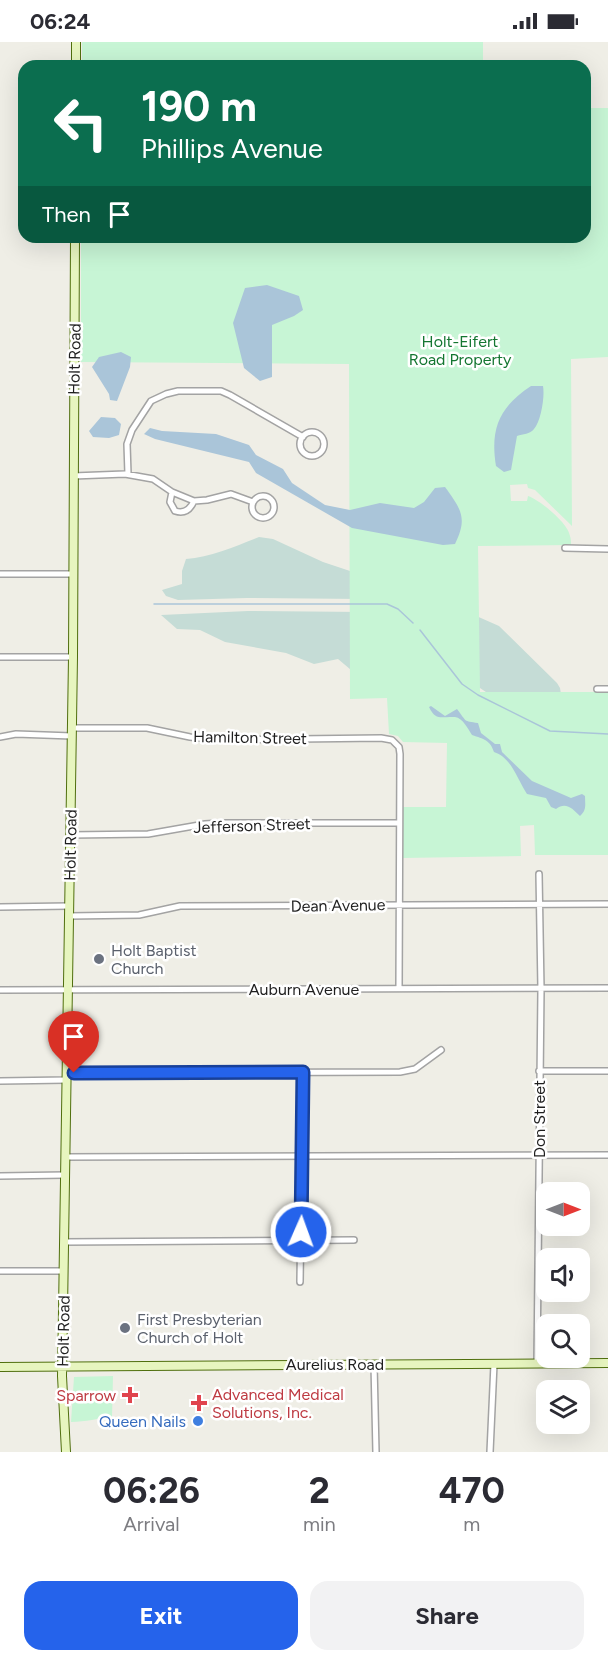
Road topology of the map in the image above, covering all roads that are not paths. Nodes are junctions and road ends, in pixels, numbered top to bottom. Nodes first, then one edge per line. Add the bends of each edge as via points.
1 (76, 42) edge
2 (76, 60) edge
3 (75, 243) edge
4 (303, 437) junction
5 (128, 474) junction
6 (73, 476) junction
7 (172, 492) junction
8 (194, 501) junction
9 (253, 502) junction
10 (565, 548) dead end
11 (608, 549) edge
12 (0, 574) edge
13 (73, 574) junction
14 (0, 657) edge
15 (73, 657) junction
16 (597, 689) dead end
17 (608, 689) edge
18 (72, 732) junction
19 (0, 737) edge
20 (398, 823) junction
21 (70, 835) junction
22 (539, 874) dead end
23 (399, 904) junction
24 (539, 904) junction
25 (608, 904) edge
26 (69, 906) junction
27 (0, 907) edge
28 (69, 916) junction
29 (399, 988) junction
30 (608, 988) edge
31 (68, 989) junction
32 (541, 989) junction
33 (0, 990) edge
34 (441, 1050) dead end
35 (539, 1071) junction
36 (608, 1071) edge
37 (303, 1072) junction
38 (66, 1077) junction
39 (0, 1081) edge
40 (608, 1155) edge
41 (539, 1156) junction
42 (66, 1157) junction
43 (302, 1157) junction
44 (65, 1175) junction
45 (0, 1176) edge
46 (301, 1240) junction
47 (354, 1240) dead end
48 (64, 1242) junction
49 (0, 1271) edge
50 (64, 1271) junction
51 (300, 1282) dead end
52 (537, 1314) edge
53 (590, 1363) edge
54 (608, 1363) edge
55 (374, 1364) junction
56 (494, 1364) junction
57 (536, 1364) edge
58 (63, 1366) junction
59 (0, 1367) edge
60 (66, 1452) edge
61 (376, 1452) edge
62 (490, 1452) edge

1 - 2 main road
3 - 6 main road, Holt Road
4 - 4 street via 318,433 324,441 321,452 312,456 304,452
4 - 5 street via 230,395 178,391 151,401 132,430 127,444
5 - 6 street
5 - 7 street via 153,479
6 - 13 main road, Holt Road
7 - 8 street
7 - 8 street via 170,502 175,510 185,512
8 - 9 street via 231,494
9 - 9 street via 258,497 268,497 273,502 272,513 259,518 252,510
10 - 11 street
12 - 13 street
13 - 15 main road, Holt Road
14 - 15 street
15 - 18 main road, Holt Road
16 - 17 street
18 - 19 street, Hamilton Street
18 - 20 street, Hamilton Street via 147,728 218,740 392,740 400,754
18 - 21 main road, Holt Road
20 - 21 street, Jefferson Street via 220,823 148,834
20 - 23 street
21 - 26 main road, Holt Road
22 - 24 street, Don Street
23 - 24 street, Dean Avenue
23 - 28 street, Dean Avenue via 180,906 139,915
23 - 29 street
24 - 25 street, Dean Avenue
24 - 32 street, Don Street
26 - 27 street
26 - 28 main road, Holt Road
28 - 31 main road, Holt Road
29 - 31 street, Auburn Avenue
29 - 32 street, Auburn Avenue
30 - 32 street, Auburn Avenue
31 - 33 street, Auburn Avenue
31 - 38 main road, Holt Road
32 - 35 street, Don Street
34 - 37 street via 408,1071
35 - 36 street
35 - 41 street, Don Street
37 - 38 street
37 - 43 street
38 - 39 street
38 - 42 main road, Holt Road
40 - 41 street
41 - 43 street
41 - 52 street, Don Street
42 - 43 street
42 - 44 main road, Holt Road
43 - 46 street
44 - 45 street
44 - 48 main road, Holt Road
46 - 47 street
46 - 48 street
46 - 51 street
48 - 50 main road, Holt Road
49 - 50 street
50 - 58 main road, Holt Road
53 - 54 main road, Aurelius Road
55 - 56 main road, Aurelius Road
55 - 58 main road, Aurelius Road
55 - 61 street
56 - 57 main road, Aurelius Road
56 - 62 street
58 - 59 main road, Aurelius Road
58 - 60 main road, Holt Road

